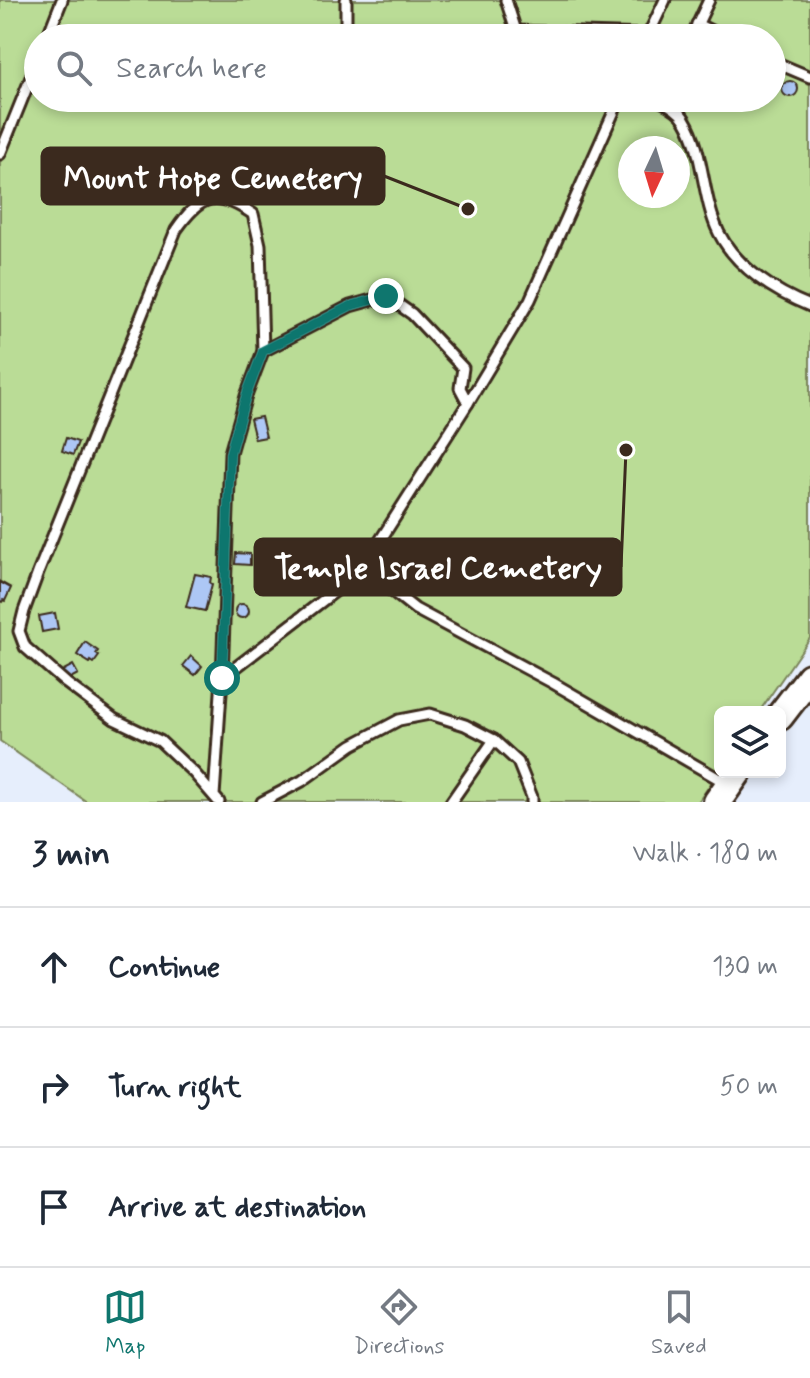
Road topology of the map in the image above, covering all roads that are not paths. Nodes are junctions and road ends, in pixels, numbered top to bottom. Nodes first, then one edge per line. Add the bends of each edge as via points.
1 (62, 0) edge
2 (346, 0) edge
3 (506, 0) edge
4 (665, 0) edge
5 (709, 0) edge
6 (53, 24) edge
7 (346, 24) edge
8 (514, 24) edge
9 (654, 24) edge
10 (697, 24) edge
11 (786, 67) edge
12 (810, 77) edge
13 (24, 95) edge
14 (614, 112) edge
15 (678, 112) edge
16 (0, 154) edge
17 (810, 306) edge
18 (263, 351) junction
19 (468, 403) junction
20 (363, 568) junction
21 (810, 677) edge
22 (222, 678) junction
23 (786, 708) edge
24 (494, 740) junction
25 (728, 786) edge
26 (216, 799) edge
27 (262, 802) edge
28 (451, 802) edge
29 (532, 802) edge

1 - 6 lane
2 - 7 lane
3 - 8 lane
4 - 9 lane
5 - 10 lane
11 - 12 lane
13 - 16 lane
14 - 19 lane via 530,300
15 - 17 lane via 693,137 720,236 755,274
18 - 19 lane via 350,306 386,296 412,314 463,368 460,388
18 - 22 lane via 230,453
18 - 26 lane via 260,245 253,214 222,198 208,199 190,209 176,230 19,631 25,647 66,683 114,719 160,741
19 - 20 lane
20 - 22 lane
20 - 25 lane via 415,609
21 - 23 main road
22 - 26 lane
24 - 27 lane via 430,714 399,720
24 - 28 lane
24 - 29 lane via 518,762

